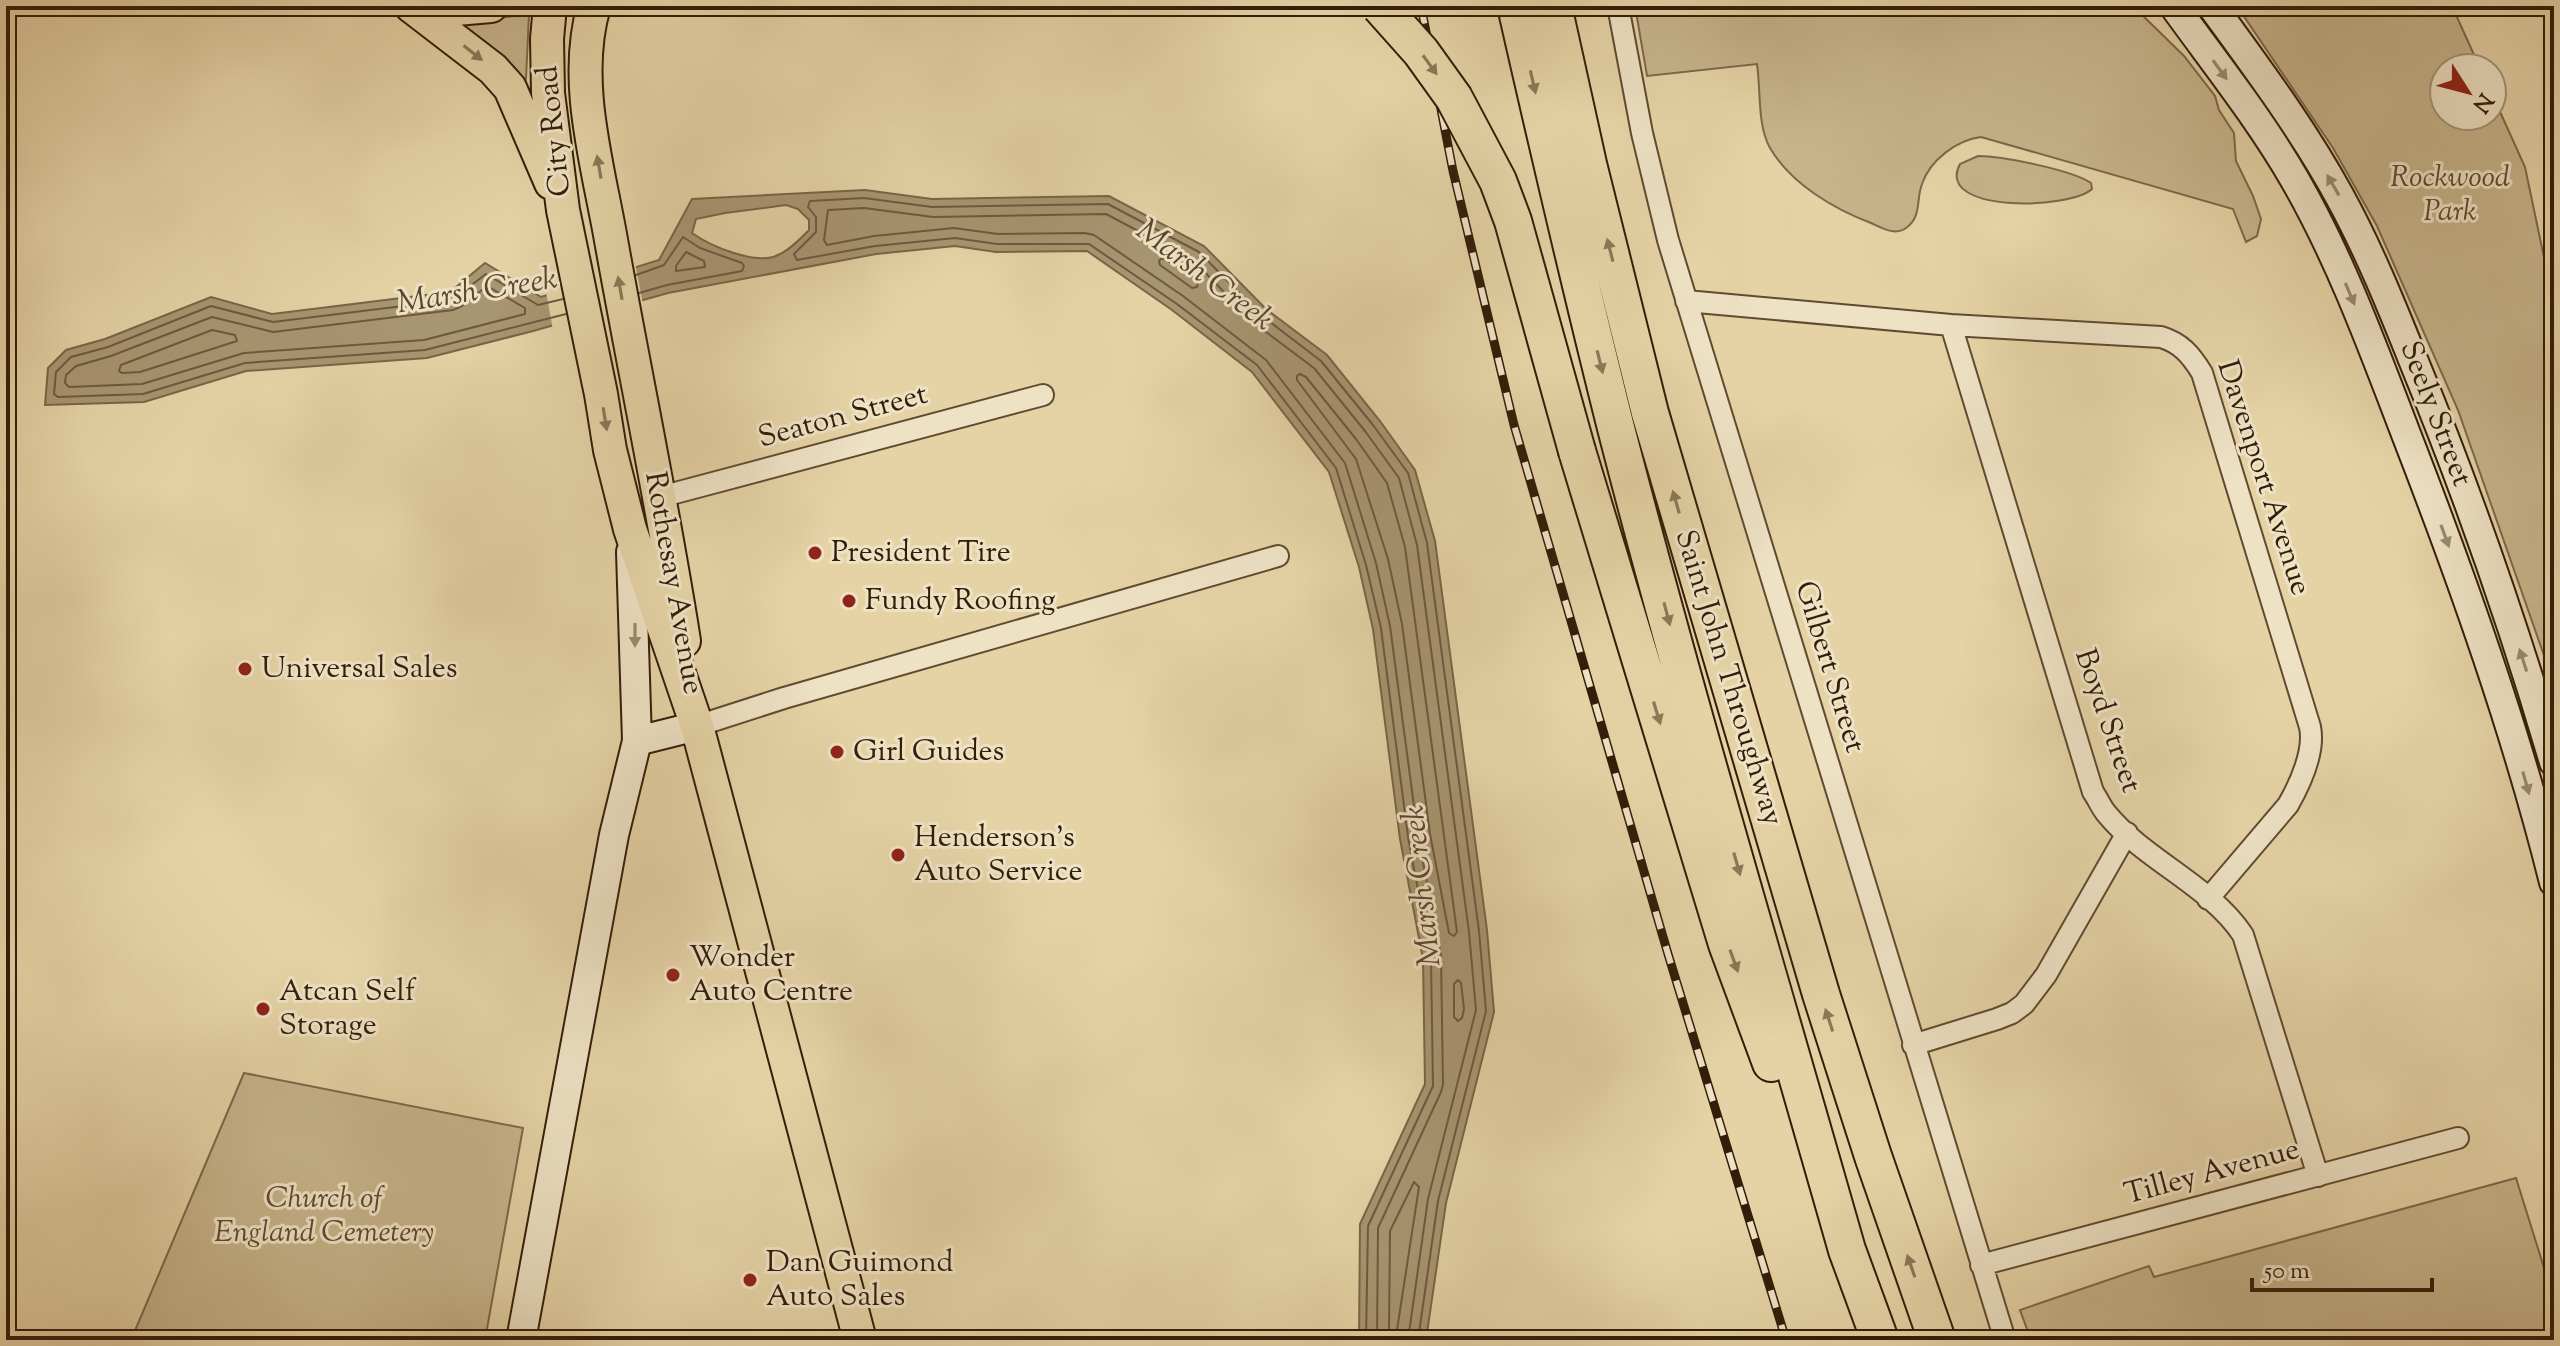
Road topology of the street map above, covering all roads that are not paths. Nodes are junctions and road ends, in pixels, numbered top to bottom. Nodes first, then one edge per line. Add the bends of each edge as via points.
1 (411, 6) edge
2 (440, 6) edge
3 (491, 6) edge
4 (550, 6) edge
5 (594, 6) edge
6 (1380, 6) edge
7 (1516, 6) edge
8 (1553, 6) edge
9 (1618, 6) edge
10 (2174, 6) edge
11 (2212, 6) edge
12 (563, 210) junction
13 (1686, 301) junction
14 (1951, 325) junction
15 (627, 332) joint
16 (589, 342) joint
17 (1043, 395) dead end
18 (660, 497) junction
19 (630, 529) junction
20 (1278, 556) dead end
21 (697, 726) junction
22 (637, 741) junction
23 (2554, 762) edge
24 (2127, 833) junction
25 (2554, 882) edge
26 (2208, 899) junction
27 (1913, 1045) junction
28 (2458, 1138) dead end
29 (2318, 1176) junction
30 (1847, 1250) junction
31 (1981, 1265) junction
32 (521, 1340) edge
33 (860, 1340) edge
34 (1880, 1340) edge
35 (1937, 1340) edge
36 (2005, 1340) edge

1 -> 12 main road via 510,88
2 - 3 main road
4 - 12 main road, City Road via 548,93
15 -> 5 main road, City Road via 589,112 586,48
6 -> 30 highway, bridge via 1454,98 1498,181 1727,944
7 -> 30 highway, Saint John Throughway via 1617,428
35 -> 8 highway, Saint John Throughway via 1821,994 1654,427
9 - 13 street, Gilbert Street via 1642,133
10 -> 25 main road, Seely Street via 2280,155 2347,286 2470,605
23 -> 11 main road, Seely Street via 2472,511 2374,267 2318,158
12 - 16 main road, City Road
13 - 14 street, Davenport Avenue
13 - 27 street, Gilbert Street
14 - 24 street, Boyd Street via 2093,792
14 - 26 street, Davenport Avenue via 2161,337 2181,346 2202,373 2312,740 2288,805
15 - 18 main road, Rothesay Avenue
16 -> 19 main road, Rothesay Avenue
17 - 18 street, Seaton Street
18 - 21 main road, Rothesay Avenue
19 - 21 main road, Rothesay Avenue
19 -> 22 main road
20 - 21 street
21 - 22 main road
21 - 33 main road
22 - 32 main road via 614,835
24 - 26 street, Boyd Street
24 - 27 street via 2024,1004 1997,1019
26 - 29 street, Boyd Street via 2232,920 2246,942
27 - 31 street, Gilbert Street
28 - 29 street, Tilley Avenue
29 - 31 street, Tilley Avenue
30 - 34 highway, Saint John Throughway
31 - 36 street, Gilbert Street

